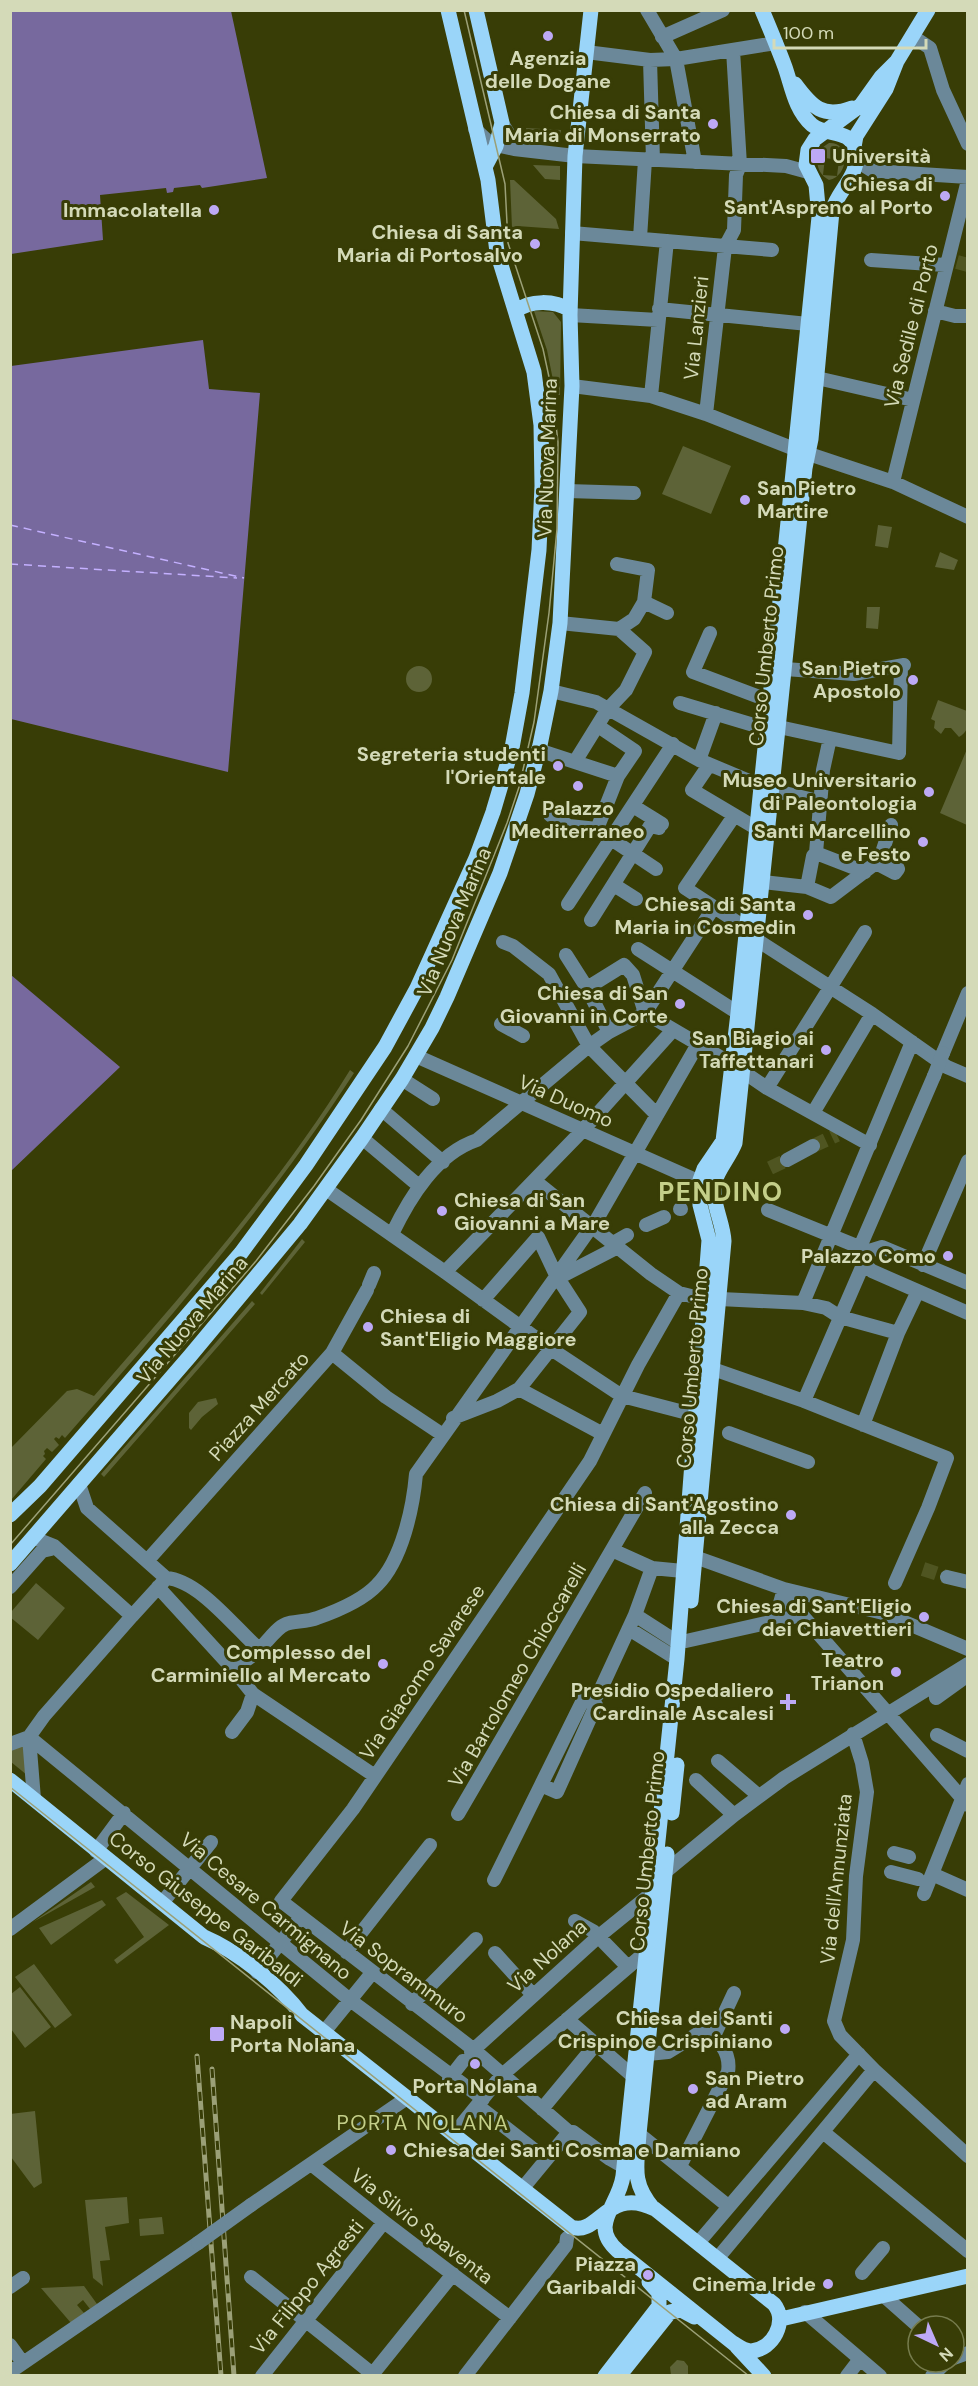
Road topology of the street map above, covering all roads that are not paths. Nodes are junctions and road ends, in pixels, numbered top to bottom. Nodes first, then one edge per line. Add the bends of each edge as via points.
1 (448, 10) edge
2 (476, 10) edge
3 (591, 10) edge
4 (647, 10) edge
5 (723, 10) edge
6 (762, 10) edge
7 (928, 10) edge
8 (698, 15) edge
9 (912, 36) junction
10 (662, 37) junction
11 (776, 43) junction
12 (734, 50) junction
13 (586, 51) junction
14 (676, 59) junction
15 (650, 60) junction
16 (897, 61) junction
17 (786, 69) junction
18 (861, 105) junction
19 (501, 123) junction
20 (475, 129) junction
21 (827, 132) junction
22 (968, 144) edge
23 (496, 146) junction
24 (530, 151) junction
25 (855, 151) junction
26 (575, 156) junction
27 (649, 160) junction
28 (695, 162) junction
29 (740, 165) junction
30 (485, 167) junction
31 (812, 178) junction
32 (968, 178) edge
33 (844, 186) junction
34 (572, 232) junction
35 (640, 238) junction
36 (667, 241) junction
37 (725, 247) junction
38 (772, 250) dead end
39 (871, 260) dead end
40 (820, 261) junction
41 (950, 262) junction
42 (516, 311) junction
43 (935, 311) junction
44 (570, 312) junction
45 (658, 315) junction
46 (716, 315) junction
47 (968, 316) edge
48 (808, 324) junction
49 (817, 378) junction
50 (572, 386) junction
51 (651, 396) junction
52 (913, 400) junction
53 (706, 414) junction
54 (802, 452) junction
55 (893, 482) junction
56 (567, 491) junction
57 (634, 493) dead end
58 (968, 517) edge
59 (617, 564) dead end
60 (644, 602) junction
61 (667, 614) dead end
62 (560, 624) junction
63 (619, 629) junction
64 (710, 633) dead end
65 (785, 669) junction
66 (551, 691) junction
67 (770, 702) junction
68 (680, 703) dead end
69 (607, 710) junction
70 (716, 713) junction
71 (598, 726) junction
72 (773, 728) junction
73 (830, 738) junction
74 (667, 741) junction
75 (538, 750) junction
76 (576, 760) junction
77 (704, 763) junction
78 (618, 776) junction
79 (766, 788) junction
80 (822, 802) junction
81 (633, 806) junction
82 (550, 815) dead end
83 (734, 816) junction
84 (891, 825) dead end
85 (756, 828) junction
86 (592, 829) junction
87 (611, 838) junction
88 (633, 853) junction
89 (816, 853) junction
90 (656, 869) dead end
91 (865, 872) junction
92 (763, 882) junction
93 (614, 885) junction
94 (807, 887) junction
95 (636, 899) dead end
96 (568, 904) dead end
97 (714, 907) junction
98 (591, 920) dead end
99 (865, 932) dead end
100 (752, 934) junction
101 (503, 942) dead end
102 (638, 949) dead end
103 (566, 955) dead end
104 (672, 971) junction
105 (587, 988) junction
106 (830, 988) junction
107 (968, 993) edge
108 (645, 1013) junction
109 (738, 1013) junction
110 (872, 1014) junction
111 (501, 1024) dead end
112 (673, 1030) junction
113 (609, 1032) junction
114 (523, 1036) dead end
115 (912, 1042) junction
116 (698, 1044) junction
117 (589, 1046) junction
118 (416, 1056) junction
119 (941, 1059) junction
120 (737, 1068) junction
121 (968, 1076) edge
122 (408, 1083) dead end
123 (624, 1084) junction
124 (767, 1088) junction
125 (433, 1099) dead end
126 (521, 1103) junction
127 (381, 1109) junction
128 (813, 1113) junction
129 (657, 1115) junction
130 (583, 1131) junction
131 (362, 1138) junction
132 (729, 1142) junction
133 (870, 1145) junction
134 (813, 1146) tunnel mouth
135 (635, 1153) junction
136 (787, 1160) tunnel mouth
137 (968, 1161) edge
138 (443, 1162) junction
139 (535, 1181) junction
140 (700, 1182) junction
141 (419, 1186) junction
142 (326, 1189) junction
143 (768, 1210) dead end
144 (664, 1217) dead end
145 (646, 1225) dead end
146 (592, 1226) junction
147 (392, 1234) junction
148 (627, 1235) dead end
149 (831, 1235) junction
150 (717, 1240) junction
151 (618, 1246) junction
152 (864, 1254) junction
153 (923, 1264) junction
154 (445, 1272) junction
155 (557, 1277) junction
156 (370, 1283) dead end
157 (968, 1283) edge
158 (918, 1291) junction
159 (679, 1293) junction
160 (712, 1299) junction
161 (483, 1300) junction
162 (803, 1303) junction
163 (968, 1312) edge
164 (840, 1317) junction
165 (520, 1327) junction
166 (898, 1333) junction
167 (551, 1349) junction
168 (332, 1353) junction
169 (713, 1369) junction
170 (519, 1389) junction
171 (622, 1396) junction
172 (804, 1401) junction
173 (695, 1415) junction
174 (453, 1418) junction
175 (863, 1425) junction
176 (729, 1433) dead end
177 (603, 1434) junction
178 (443, 1435) junction
179 (808, 1462) dead end
180 (79, 1484) junction
181 (645, 1493) dead end
182 (10, 1515) edge
183 (34, 1538) junction
184 (51, 1549) dead end
185 (612, 1551) junction
186 (695, 1557) junction
187 (147, 1561) junction
188 (10, 1564) edge
189 (652, 1568) junction
190 (683, 1571) junction
191 (947, 1577) tunnel mouth
192 (896, 1581) dead end
193 (162, 1582) junction
194 (968, 1582) edge
195 (10, 1587) edge
196 (784, 1589) junction
197 (888, 1600) dead end
198 (635, 1615) junction
199 (802, 1615) junction
200 (132, 1616) junction
201 (881, 1617) junction
202 (775, 1621) junction
203 (629, 1629) junction
204 (682, 1641) junction
205 (259, 1649) junction
206 (968, 1649) edge
207 (677, 1659) junction
208 (968, 1664) edge
209 (233, 1669) junction
210 (968, 1675) edge
211 (253, 1694) junction
212 (936, 1698) dead end
213 (887, 1713) junction
214 (232, 1732) dead end
215 (853, 1734) junction
216 (937, 1735) dead end
217 (29, 1737) junction
218 (10, 1744) edge
219 (968, 1751) edge
220 (718, 1761) dead end
221 (375, 1776) junction
222 (10, 1780) edge
223 (696, 1780) dead end
224 (968, 1784) edge
225 (759, 1796) junction
226 (34, 1799) junction
227 (964, 1802) edge
228 (124, 1813) junction
229 (458, 1814) dead end
230 (734, 1815) junction
231 (211, 1842) dead end
232 (430, 1845) dead end
233 (894, 1853) dead end
234 (101, 1854) junction
235 (909, 1857) dead end
236 (191, 1868) junction
237 (665, 1872) junction
238 (891, 1872) dead end
239 (932, 1874) junction
240 (918, 1879) dead end
241 (494, 1880) dead end
242 (968, 1890) edge
243 (652, 1893) junction
244 (924, 1894) dead end
245 (281, 1901) joint
246 (162, 1903) junction
247 (301, 1917) junction
248 (575, 1921) dead end
249 (10, 1929) edge
250 (599, 1936) junction
251 (476, 1939) dead end
252 (280, 1944) junction
253 (647, 1951) junction
254 (346, 1952) junction
255 (495, 1953) dead end
256 (627, 1966) junction
257 (257, 1972) junction
258 (372, 1973) junction
259 (734, 1993) dead end
260 (533, 1995) junction
261 (350, 2000) junction
262 (412, 2004) junction
263 (567, 2019) junction
264 (324, 2032) junction
265 (713, 2038) junction
266 (596, 2044) junction
267 (469, 2054) junction
268 (648, 2054) junction
269 (860, 2054) junction
270 (874, 2070) junction
271 (502, 2074) junction
272 (450, 2077) junction
273 (635, 2078) junction
274 (407, 2098) junction
275 (481, 2102) junction
276 (542, 2109) junction
277 (569, 2132) junction
278 (823, 2132) junction
279 (639, 2134) junction
280 (453, 2135) junction
281 (968, 2156) edge
282 (546, 2160) junction
283 (311, 2164) junction
284 (680, 2166) junction
285 (624, 2167) junction
286 (522, 2189) junction
287 (728, 2206) junction
288 (611, 2209) junction
289 (655, 2209) junction
290 (384, 2222) junction
291 (968, 2231) edge
292 (567, 2238) dead end
293 (698, 2243) junction
294 (963, 2247) edge
295 (883, 2248) dead end
296 (717, 2259) junction
297 (634, 2264) junction
298 (862, 2273) dead end
299 (453, 2274) junction
300 (968, 2276) edge
301 (251, 2277) dead end
302 (23, 2278) dead end
303 (10, 2287) edge
304 (883, 2295) junction
305 (805, 2312) junction
306 (906, 2315) edge
307 (510, 2318) junction
308 (781, 2319) junction
309 (305, 2320) junction
310 (713, 2326) junction
311 (733, 2343) junction
312 (10, 2345) edge
313 (860, 2359) junction
314 (23, 2363) junction
315 (10, 2372) edge
316 (373, 2375) edge
317 (262, 2376) edge
318 (465, 2376) edge
319 (605, 2376) edge
320 (619, 2376) edge
321 (764, 2376) edge
322 (847, 2376) edge
323 (880, 2376) edge

1 - 20 main road, Via Nuova Marina
2 - 19 main road
3 - 13 main road, Via Nuova Marina
4 - 10 street
5 - 8 street
6 - 11 main road
7 - 9 main road
8 - 10 street
9 - 16 main road
9 - 22 street via 930,48
10 - 14 street
11 - 12 street
11 - 17 main road
12 - 14 street
12 - 29 street, Via Lanzieri
13 - 15 street
13 - 26 main road, Via Nuova Marina
14 - 15 street
14 - 28 street
15 - 27 street
16 - 18 main road
16 - 25 main road via 886,89 856,136
17 - 18 main road via 807,101 821,110 835,113
17 - 21 main road via 798,105 813,125
18 - 21 main road
19 - 23 main road
19 - 24 street via 511,138
20 - 23 street
20 - 30 main road, Via Nuova Marina
21 - 25 main road via 840,133 851,141
21 - 31 main road via 815,139 808,150 806,165
23 - 24 street
23 - 30 main road
24 - 26 street
25 - 32 street via 860,163 873,171
25 - 33 main road via 854,171
26 - 27 street
26 - 34 main road, Via Nuova Marina
27 - 28 street
27 - 35 street
28 - 29 street
29 - 31 street via 786,166
29 - 37 street, Via Lanzieri via 736,175 734,230
30 - 42 main road, Via Nuova Marina via 494,239
31 - 33 main road via 823,189
31 - 40 main road via 819,209
32 - 41 street, Via Sedile di Porto
33 - 40 main road via 834,202
34 - 35 street
34 - 44 main road, Via Nuova Marina
35 - 36 street
36 - 37 street
36 - 45 street
37 - 38 street
37 - 46 street, Via Lanzieri
39 - 41 street
40 - 48 main road, Corso Umberto Primo
40 - 49 main road, Corso Umberto Primo
41 - 43 street, Via Sedile di Porto
42 - 44 main road via 538,303 560,305
42 - 182 main road, Via Nuova Marina via 538,397 542,463 540,532 518,720 503,781 476,858 417,988 385,1047 283,1197 220,1280 40,1486
43 - 47 street
43 - 52 street, Via Sedile di Porto
44 - 45 street
44 - 50 main road, Via Nuova Marina
45 - 46 street
45 - 51 street
46 - 48 street
46 - 53 street, Via Lanzieri
48 - 54 main road, Corso Umberto Primo
49 - 52 street
49 - 54 main road, Corso Umberto Primo
50 - 51 street
50 - 56 main road, Via Nuova Marina
51 - 53 street
52 - 55 street, Via Sedile di Porto
53 - 54 street
54 - 55 street
54 - 65 main road, Corso Umberto Primo
54 - 67 main road, Corso Umberto Primo
55 - 58 street
56 - 57 street
56 - 62 main road, Via Nuova Marina
59 - 60 street via 648,570
60 - 61 street
60 - 63 street via 634,619
62 - 63 street
62 - 66 main road, Via Nuova Marina
63 - 69 street via 645,652 626,690
64 - 67 street via 693,672
65 - 72 main road, Corso Umberto Primo
65 - 73 street via 854,674 902,665 899,753
66 - 69 street via 596,702
66 - 75 main road, Via Nuova Marina
67 - 72 main road, Corso Umberto Primo
68 - 70 street
69 - 71 street
69 - 74 street
70 - 72 street
70 - 77 street
71 - 76 street
71 - 78 street via 635,751
72 - 73 street
72 - 79 main road, Corso Umberto Primo
73 - 80 street
74 - 77 street
74 - 81 street
75 - 76 street
75 - 118 main road, Via Nuova Marina via 493,890 447,997
76 - 78 street
77 - 79 street
77 - 83 street via 692,790
78 - 86 street
79 - 80 street
79 - 85 main road, Corso Umberto Primo
79 - 92 main road, Corso Umberto Primo
80 - 89 street
81 - 87 street
81 - 88 street via 660,826 650,826
82 - 86 street via 569,826
83 - 85 street
83 - 97 street via 685,888
84 - 91 street via 881,856 896,863 898,872 892,873 876,863
85 - 100 main road, Corso Umberto Primo
86 - 87 street
87 - 88 street
87 - 96 street
88 - 90 street
88 - 93 street
89 - 91 street
89 - 94 street
91 - 94 street via 831,897
92 - 94 street
92 - 100 main road, Corso Umberto Primo
93 - 95 street
93 - 98 street
97 - 100 street
97 - 104 street
99 - 106 street
100 - 106 street
100 - 109 main road, Corso Umberto Primo
100 - 120 main road, Corso Umberto Primo
101 - 117 street via 549,974
102 - 104 street
103 - 105 street
104 - 108 street
104 - 109 street
105 - 108 street via 624,965 633,975
105 - 113 street
106 - 110 street
106 - 124 street
107 - 119 street
108 - 112 street
108 - 113 street
109 - 120 main road, Corso Umberto Primo
110 - 115 street
110 - 128 street
111 - 114 street
112 - 116 street
112 - 123 street
113 - 117 street
115 - 119 street
115 - 133 street
116 - 120 street
116 - 129 street
117 - 123 street
117 - 126 street
118 - 126 street, Via Duomo
118 - 127 main road, Via Nuova Marina
119 - 121 street
119 - 152 street, bridge
120 - 124 street
120 - 132 main road, Corso Umberto Primo
122 - 125 street
123 - 129 street
123 - 130 street
124 - 128 street
126 - 130 street, Via Duomo
126 - 138 street
127 - 131 main road, Via Nuova Marina
127 - 138 street
128 - 133 street
129 - 135 street
130 - 135 street, Via Duomo
130 - 139 street
131 - 141 street
131 - 142 main road, Via Nuova Marina
132 - 140 main road via 704,1168
132 - 150 main road via 714,1184 723,1227
133 - 149 street
134 - 136 street
135 - 140 street, Via Duomo
135 - 146 street
137 - 153 street
138 - 141 street
139 - 146 street
139 - 154 street
140 - 150 main road via 700,1205
141 - 147 street
142 - 147 street
142 - 180 main road, Via Nuova Marina via 197,1348
143 - 149 street
144 - 145 street
146 - 151 street
146 - 155 street
147 - 154 street
148 - 151 street
149 - 152 street
149 - 162 street
150 - 160 main road, Corso Umberto Primo
151 - 155 street
151 - 159 street
152 - 153 street via 882,1247
152 - 158 street via 872,1271
152 - 164 street
153 - 157 street
154 - 161 street
155 - 161 street via 538,1237
155 - 165 street
155 - 167 street via 579,1312
156 - 168 street
158 - 163 street
158 - 166 street
159 - 160 street
159 - 171 street, Via Giacomo Savarese
160 - 162 street
160 - 169 main road, Corso Umberto Primo
160 - 173 main road, Corso Umberto Primo
161 - 165 street
162 - 164 street via 826,1308
164 - 166 street
164 - 172 street
165 - 167 street
165 - 174 street
166 - 175 street
167 - 170 street
167 - 171 street
168 - 178 street, Piazza Mercato via 386,1397
168 - 187 street, Piazza Mercato
169 - 172 street
169 - 186 main road, Corso Umberto Primo
170 - 174 street
170 - 177 street
171 - 173 street
171 - 177 street, Via Giacomo Savarese
172 - 175 street
173 - 190 main road, Corso Umberto Primo
174 - 178 street
175 - 192 street via 947,1458
176 - 179 street
177 - 221 street, Via Giacomo Savarese via 590,1461
178 - 205 street via 416,1474 404,1534 390,1568 377,1585 336,1611 286,1624
180 - 183 main road, Via Nuova Marina
180 - 187 street via 87,1508
181 - 185 street, Via Bartolomeo Chioccarelli
183 - 188 main road, Via Nuova Marina
183 - 200 street via 54,1546
184 - 195 street via 42,1551
185 - 189 street
185 - 229 street, Via Bartolomeo Chioccarelli
186 - 196 street
186 - 204 main road, Corso Umberto Primo
187 - 193 street
189 - 190 street
189 - 198 street
190 - 204 main road, Corso Umberto Primo
191 - 194 street
193 - 200 street
193 - 205 street via 180,1580 198,1592
193 - 209 street
196 - 199 street
196 - 201 street
196 - 202 street
197 - 201 street
198 - 203 street
198 - 204 street
199 - 202 street
199 - 213 street
200 - 217 street
201 - 206 street
202 - 204 street
203 - 207 street
203 - 241 street via 599,1693 590,1702 596,1705 557,1792 541,1785
204 - 207 main road, Corso Umberto Primo
204 - 237 main road, Corso Umberto Primo via 675,1792
205 - 209 street
207 - 243 main road, Corso Umberto Primo
208 - 213 street
209 - 211 street
210 - 212 street
211 - 214 street via 247,1713
211 - 221 street
213 - 215 street
213 - 227 street
215 - 225 street
215 - 269 street, Via dell'Annunziata via 867,1792 856,1876 853,1940 834,2021 840,2036
216 - 219 street
217 - 218 street
217 - 226 street
217 - 228 street, Via Cesare Carmignano
220 - 225 street
221 - 245 street, Via Giacomo Savarese
222 - 226 main road, Corso Giuseppe Garibaldi
223 - 230 street
224 - 227 street
225 - 230 street
226 - 234 main road, Corso Giuseppe Garibaldi
227 - 239 street
228 - 234 street
228 - 236 street, Via Cesare Carmignano
230 - 237 street
231 - 236 street
232 - 254 street
233 - 235 street
234 - 246 main road, Corso Giuseppe Garibaldi
234 - 249 street
236 - 246 street
236 - 252 street, Via Cesare Carmignano
237 - 268 main road, Corso Umberto Primo
238 - 240 street
239 - 242 street
239 - 244 street
243 - 250 street, Via Nolana
243 - 253 main road, Corso Umberto Primo
245 - 247 street, Via Soprammuro
246 - 257 main road, Corso Giuseppe Garibaldi
247 - 252 street
247 - 254 street, Via Soprammuro
248 - 250 street
250 - 256 street
250 - 260 street, Via Nolana
251 - 262 street
252 - 257 street
252 - 261 street, Via Cesare Carmignano
253 - 256 street
253 - 273 main road, Corso Umberto Primo
254 - 258 street, Via Soprammuro
255 - 260 street
256 - 263 street
257 - 264 main road, Corso Giuseppe Garibaldi
258 - 261 street
258 - 262 street, Via Soprammuro
259 - 265 street
260 - 267 street, Via Nolana
261 - 264 street
261 - 272 street, Via Cesare Carmignano
262 - 267 street, Via Soprammuro
263 - 266 street
263 - 271 street
264 - 274 main road, Corso Giuseppe Garibaldi
265 - 268 street via 696,2034 668,2052
265 - 284 street via 726,2052 728,2072
266 - 273 street
266 - 276 street
267 - 271 street, Via Soprammuro
267 - 272 street, Via Nolana
268 - 279 main road, Corso Umberto Primo
269 - 270 street
269 - 287 street
270 - 278 street
270 - 281 street
271 - 275 street
271 - 276 street, Via Soprammuro
272 - 275 street, Via Cesare Carmignano
273 - 285 main road, Corso Umberto Primo
274 - 280 main road, Corso Giuseppe Garibaldi
274 - 283 street
275 - 280 street
275 - 282 street, Via Cesare Carmignano
276 - 277 street, Via Soprammuro
277 - 282 street
277 - 285 street, Via Soprammuro
278 - 294 street
278 - 296 street
279 - 284 street
279 - 289 main road, Corso Umberto Primo via 637,2179 640,2191
280 - 286 main road
282 - 286 street
283 - 290 street, Via Silvio Spaventa
283 - 314 street, bridge
284 - 287 street
285 - 288 main road, Corso Umberto Primo
286 - 288 main road via 574,2229 585,2228
287 - 293 street
288 - 289 main road via 635,2201
288 - 297 main road, Corso Umberto Primo via 604,2228 606,2238
289 - 293 main road
290 - 299 street, Via Silvio Spaventa
290 - 309 street, Via Filippo Agresti
291 - 294 street
292 - 307 street via 566,2245
293 - 296 main road
295 - 298 street
296 - 308 main road via 774,2304
297 - 310 main road
297 - 319 main road via 657,2290 660,2303
299 - 307 street, Via Silvio Spaventa
299 - 316 street
300 - 304 main road
301 - 309 street
302 - 303 street
304 - 305 main road
304 - 306 street
305 - 308 main road
305 - 313 street
307 - 318 street
308 - 311 main road via 776,2334 763,2347 751,2351
309 - 316 street
309 - 317 street, Via Filippo Agresti
310 - 311 main road
310 - 320 main road via 681,2310 670,2312
311 - 321 main road
312 - 314 street
313 - 322 street
313 - 323 street
314 - 315 street

